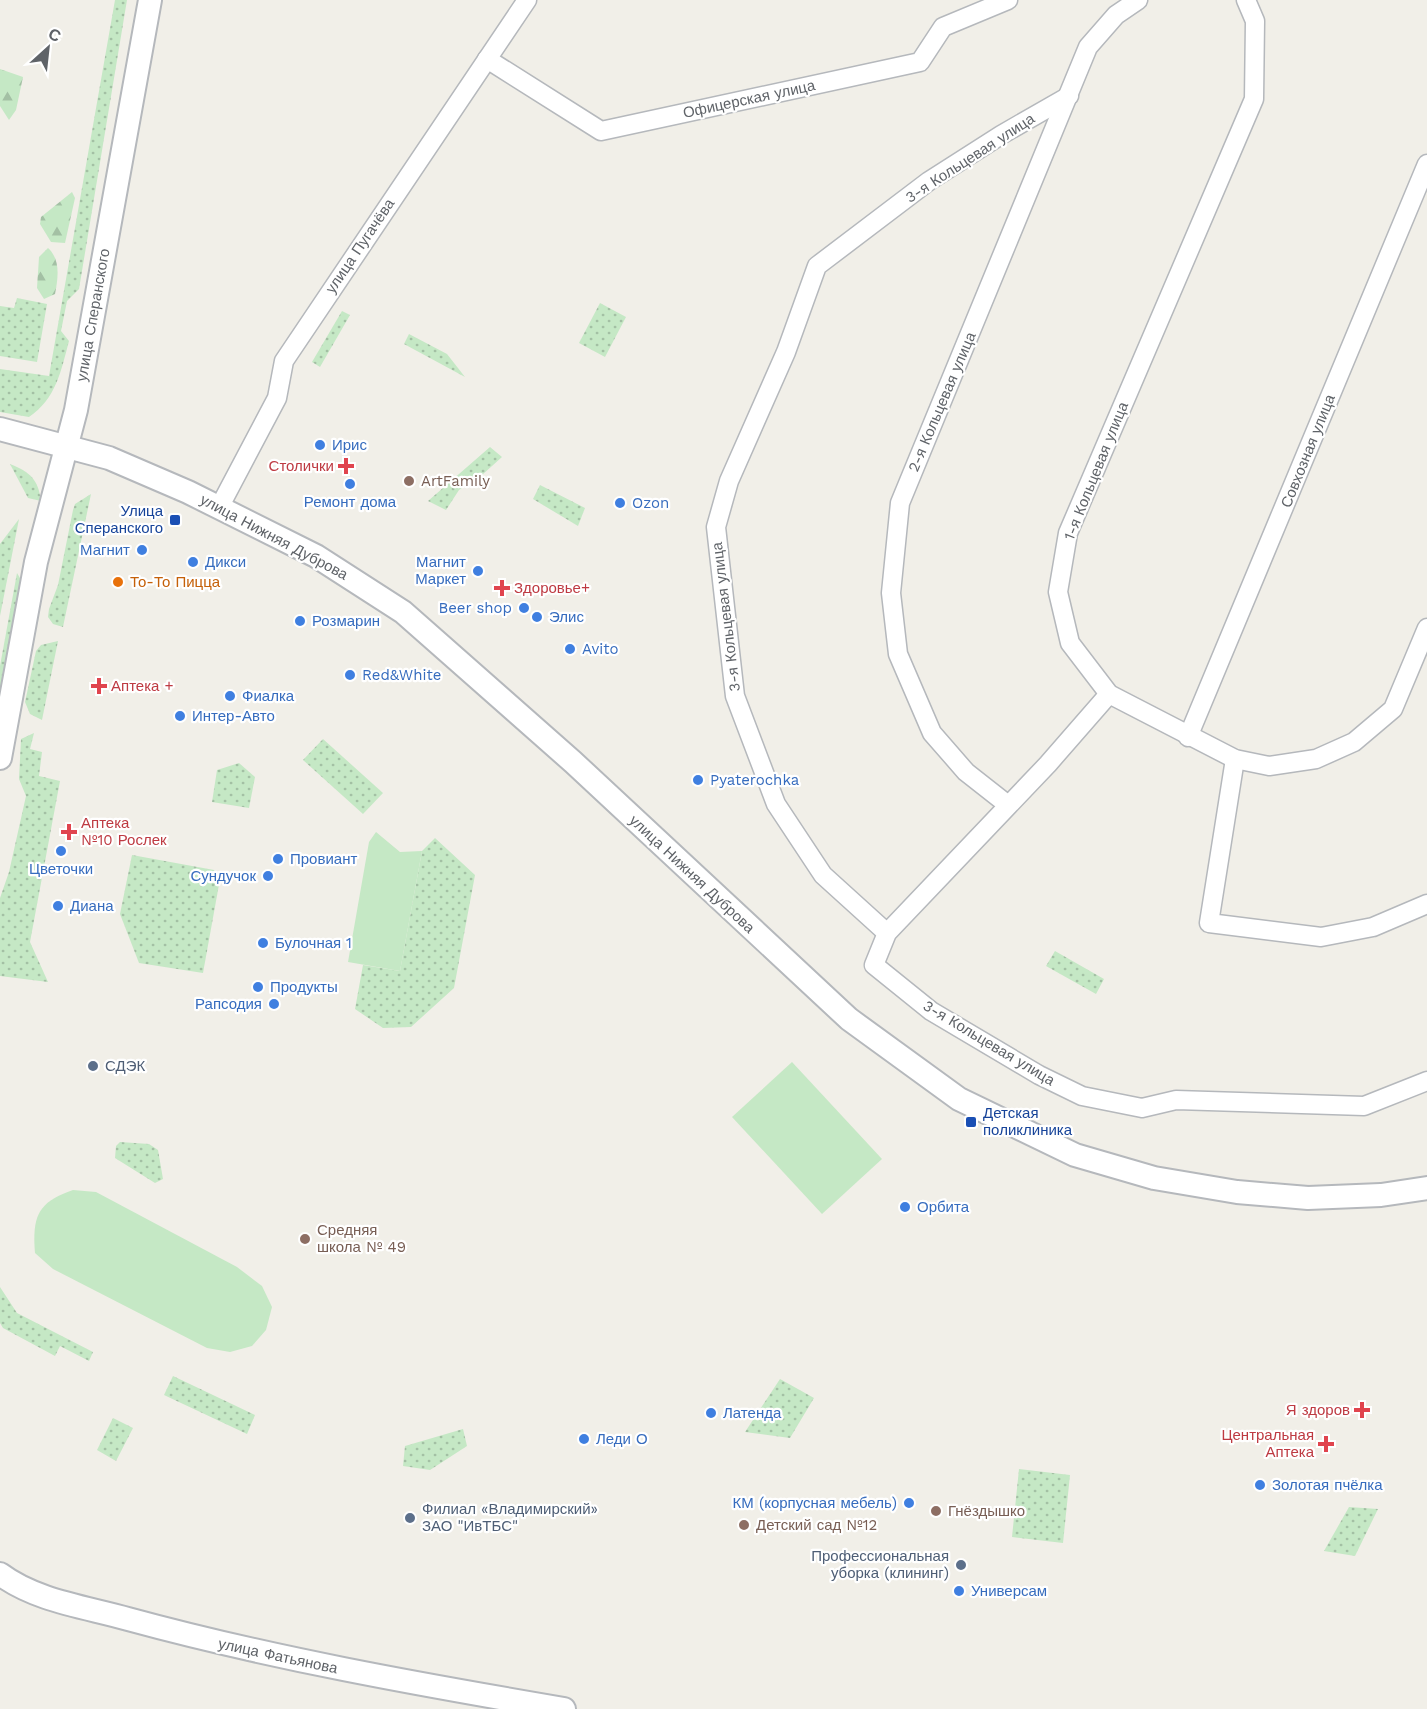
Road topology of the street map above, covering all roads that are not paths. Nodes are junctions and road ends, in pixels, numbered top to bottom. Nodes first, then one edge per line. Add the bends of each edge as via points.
1 (150, 0) edge
2 (527, 0) edge
3 (1008, 0) edge
4 (1138, 0) edge
5 (1246, 0) edge
6 (487, 59) junction
7 (1069, 96) junction
8 (1427, 164) edge
9 (0, 429) edge
10 (65, 446) junction
11 (220, 506) junction
12 (1427, 628) edge
13 (1109, 694) junction
14 (1188, 737) junction
15 (0, 759) edge
16 (1235, 759) junction
17 (1008, 805) junction
18 (1427, 904) edge
19 (887, 933) junction
20 (1427, 1081) edge
21 (1427, 1188) edge
22 (0, 1574) edge
23 (564, 1709) edge

1 - 10 street, улица Сперанского via 76,410
2 - 6 street, улица Пугачёва
3 - 6 street, Офицерская улица via 943,27 920,62 601,131
4 - 7 street, 2-я Кольцевая улица via 1116,15 1088,47
5 - 13 street, 1-я Кольцевая улица via 1255,21 1254,99 1068,533 1058,592 1070,643
6 - 11 street, улица Пугачёва via 284,361 277,398
7 - 17 street, 2-я Кольцевая улица via 900,503 891,593 898,654 932,733 966,772
7 - 19 street, 3-я Кольцевая улица via 929,181 817,266 786,352 729,481 716,527 735,696 776,804 823,875
8 - 14 street, Совхозная улица
9 - 10 street, улица Нижняя Дуброва
10 - 11 street, улица Нижняя Дуброва via 135,468
10 - 15 street, улица Сперанского via 36,562
11 - 21 street, улица Нижняя Дуброва via 316,556 403,612 573,762 849,1019 959,1099 1075,1155 1154,1178 1237,1192 1308,1198 1381,1195
12 - 16 street, 1-я Кольцевая улица via 1392,709 1354,742 1316,759 1269,766
13 - 14 street, 1-я Кольцевая улица
13 - 17 street
14 - 16 street, 1-я Кольцевая улица
16 - 18 street via 1209,923 1321,937 1373,927
17 - 19 street
19 - 20 street, 3-я Кольцевая улица via 874,964 931,1011 1082,1096 1142,1108 1176,1100 1364,1106
22 - 23 street, улица Фатьянова via 34,1593 210,1641 322,1666

